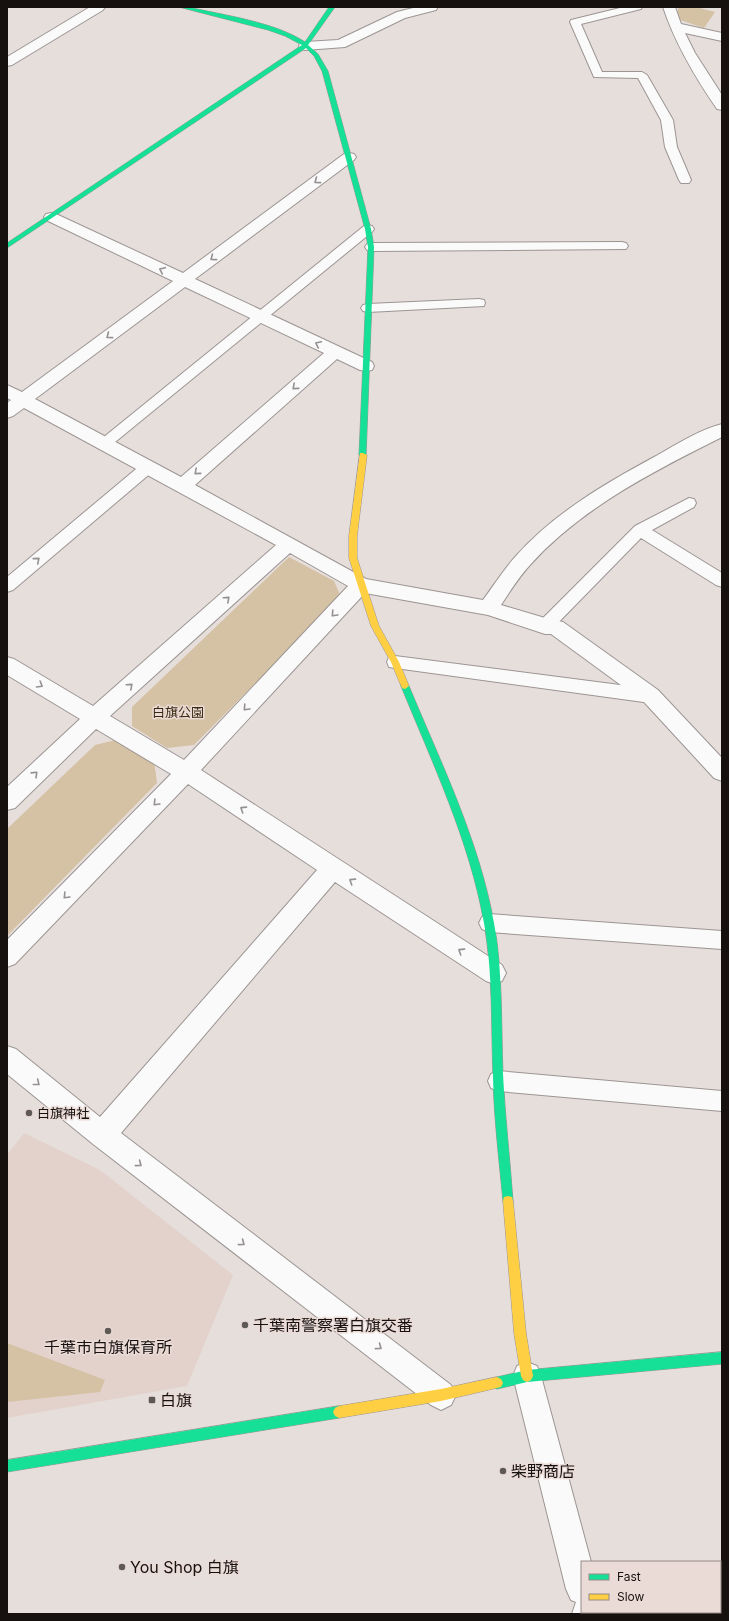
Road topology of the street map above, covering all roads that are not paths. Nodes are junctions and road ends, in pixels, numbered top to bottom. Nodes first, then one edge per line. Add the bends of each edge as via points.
1 (100, 7) edge
2 (182, 7) edge
3 (332, 7) edge
4 (432, 7) edge
5 (637, 7) edge
6 (669, 7) edge
7 (676, 27) junction
8 (722, 37) edge
9 (305, 46) junction
10 (7, 62) edge
11 (722, 106) edge
12 (349, 157) junction
13 (684, 180) dead end
14 (51, 217) junction
15 (368, 229) junction
16 (7, 246) edge
17 (622, 246) dead end
18 (371, 247) junction
19 (183, 280) junction
20 (479, 303) dead end
21 (368, 308) junction
22 (261, 317) junction
23 (335, 352) junction
24 (366, 366) junction
25 (7, 391) edge
26 (24, 400) junction
27 (7, 412) edge
28 (722, 430) edge
29 (104, 444) junction
30 (147, 468) junction
31 (182, 486) junction
32 (689, 503) dead end
33 (640, 530) junction
34 (289, 544) junction
35 (722, 581) edge
36 (361, 585) junction
37 (7, 586) edge
38 (488, 608) junction
39 (545, 626) junction
40 (395, 662) junction
41 (7, 665) edge
42 (651, 696) junction
43 (94, 718) junction
44 (186, 772) junction
45 (722, 772) edge
46 (7, 802) edge
47 (333, 868) junction
48 (489, 923) junction
49 (722, 940) edge
50 (7, 956) edge
51 (494, 973) junction
52 (7, 1058) edge
53 (498, 1081) junction
54 (722, 1101) edge
55 (102, 1135) junction
56 (722, 1358) edge
57 (527, 1376) junction
58 (441, 1395) junction
59 (7, 1466) edge
60 (581, 1585) edge

1 - 10 street
2 - 9 street via 283,33
3 - 9 street
4 - 9 street via 401,15 340,44
5 - 13 lane via 575,22 598,75 642,75 667,120 671,147
6 - 7 street
7 - 8 street
7 - 11 street
9 - 12 street via 322,61
9 - 14 street
12 - 15 street
12 -> 19 street
14 - 16 street
19 -> 14 street
15 - 18 street
15 - 22 lane
17 - 18 lane
18 - 21 street
19 - 22 street
19 -> 26 street
20 - 21 lane
21 - 24 street
23 -> 22 street
22 - 29 lane
23 - 24 street
23 -> 31 street
24 - 36 street via 363,468 353,536 354,558
25 - 26 street
26 - 27 street
26 - 29 street
28 - 38 street via 668,456 566,521 524,560
29 - 30 street
30 - 31 street
37 -> 30 lane
31 - 34 street
32 - 33 lane
33 - 35 lane
33 - 39 lane
34 - 36 street
43 -> 34 street
36 - 38 street
36 - 40 street via 375,626
36 -> 44 street
38 - 39 street
39 - 42 street via 556,627
40 - 42 lane
40 - 48 street via 450,794 473,859
41 -> 43 street
42 - 45 street
43 - 44 street
46 -> 43 street
47 -> 44 street
44 -> 50 street
51 -> 47 street
47 - 55 street
48 - 49 lane
48 - 51 street
51 - 53 street
52 -> 55 street
53 - 54 lane
53 - 57 street via 520,1333
55 -> 58 street
56 - 57 street
57 - 58 street
57 - 60 street
58 - 59 street

